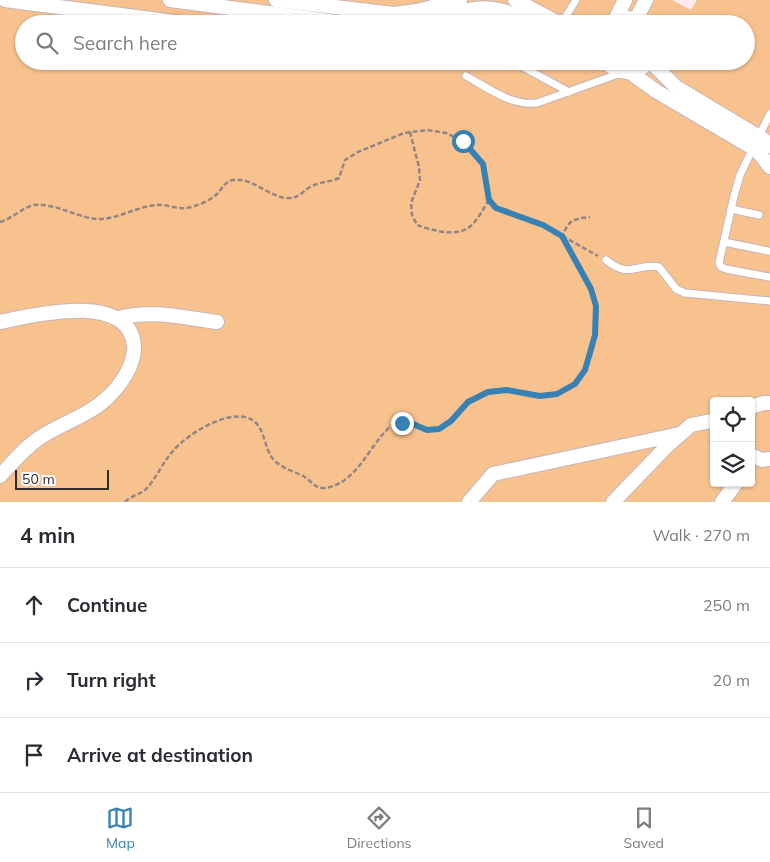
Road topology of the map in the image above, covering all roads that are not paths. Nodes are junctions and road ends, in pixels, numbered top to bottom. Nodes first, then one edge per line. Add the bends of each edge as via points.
1 (5, 0) edge
2 (170, 0) edge
3 (276, 0) edge
4 (460, 0) edge
5 (515, 0) edge
6 (576, 0) edge
7 (625, 0) edge
8 (646, 0) edge
9 (121, 15) edge
10 (283, 15) edge
11 (448, 15) edge
12 (515, 15) edge
13 (543, 15) edge
14 (566, 15) edge
15 (616, 15) edge
16 (642, 15) edge
17 (529, 70) edge
18 (615, 70) edge
19 (634, 70) edge
20 (659, 70) edge
21 (627, 72) junction
22 (466, 76) dead end
23 (569, 92) junction
24 (770, 114) edge
25 (756, 143) junction
26 (770, 146) edge
27 (770, 167) edge
28 (731, 209) junction
29 (759, 215) dead end
30 (724, 242) junction
31 (768, 251) dead end
32 (606, 260) road end
33 (769, 278) dead end
34 (770, 301) edge
35 (119, 318) junction
36 (0, 322) edge
37 (217, 322) dead end
38 (770, 403) edge
39 (755, 406) edge
40 (710, 422) edge
41 (680, 434) junction
42 (755, 458) edge
43 (770, 459) edge
44 (0, 476) edge
45 (733, 487) edge
46 (469, 502) edge
47 (614, 502) edge
48 (722, 502) edge

1 - 9 street
2 - 10 street
3 - 4 street via 394,14
5 - 13 street
6 - 14 lane
7 - 15 street
8 - 16 street
11 - 12 street via 486,8
17 - 23 lane
18 - 21 street
19 - 21 street
20 - 25 street via 676,87
21 - 23 lane
21 - 25 street via 656,91
22 - 23 lane via 519,103 537,103
24 - 25 lane
25 - 26 street
25 - 27 street
25 - 28 lane via 740,175
28 - 29 lane
28 - 30 lane
30 - 31 lane
30 - 33 lane via 720,267
32 - 34 lane via 622,270 659,267 676,289 685,293
35 - 36 street via 94,312 66,312
35 - 37 street via 149,314
35 - 44 street via 132,338 133,351 129,367 117,387 91,410 30,445
38 - 39 street
40 - 41 street via 691,426
41 - 46 street via 493,474
41 - 47 street
42 - 43 street
45 - 48 street

